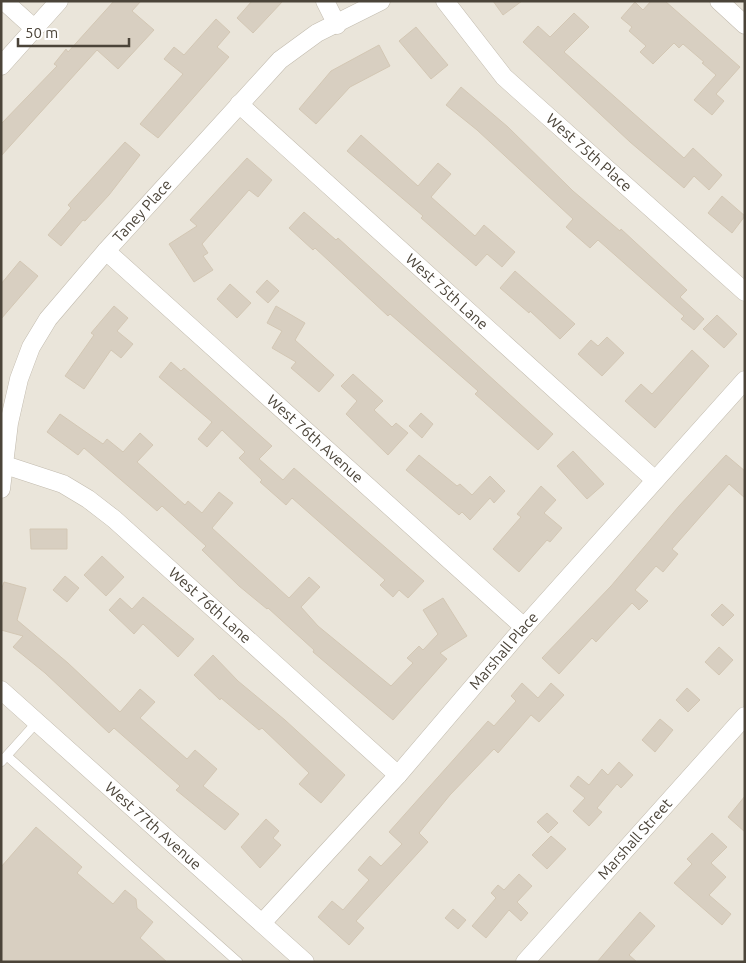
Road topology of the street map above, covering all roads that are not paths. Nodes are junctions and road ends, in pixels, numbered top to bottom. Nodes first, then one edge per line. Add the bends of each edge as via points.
1 (4, 1) edge
2 (59, 1) edge
3 (325, 1) edge
4 (380, 1) edge
5 (445, 1) edge
6 (719, 1) edge
7 (337, 25) junction
8 (745, 25) edge
9 (35, 29) junction
10 (1, 66) edge
11 (239, 104) junction
12 (106, 251) junction
13 (745, 292) edge
14 (745, 380) edge
15 (5, 465) junction
16 (656, 480) junction
17 (1, 489) edge
18 (524, 627) junction
19 (1, 690) edge
20 (745, 716) edge
21 (37, 722) junction
22 (4, 759) edge
23 (398, 775) junction
24 (262, 923) junction
25 (302, 961) edge
26 (238, 962) edge
27 (525, 962) edge

1 - 9 street
2 - 9 street
3 - 7 street
4 - 7 street, Taney Place
5 - 13 street, West 75th Place via 492,64 510,82
6 - 8 street
7 - 11 street, Taney Place via 301,42
9 - 10 street
11 - 12 street, Taney Place
11 - 16 street, West 75th Lane
12 - 15 street, Taney Place via 48,318 31,348 19,379 9,423
12 - 18 street, West 76th Avenue
14 - 16 street, Marshall Place
15 - 17 street, Taney Place
15 - 23 street, West 76th Lane via 63,484 114,519
16 - 18 street, Marshall Place
18 - 23 street, Marshall Place
19 - 21 street, West 77th Avenue
20 - 27 street, Marshall Street
21 - 22 lane
21 - 24 street, West 77th Avenue
22 - 26 lane
23 - 24 street, Marshall Place
24 - 25 street, West 77th Avenue

